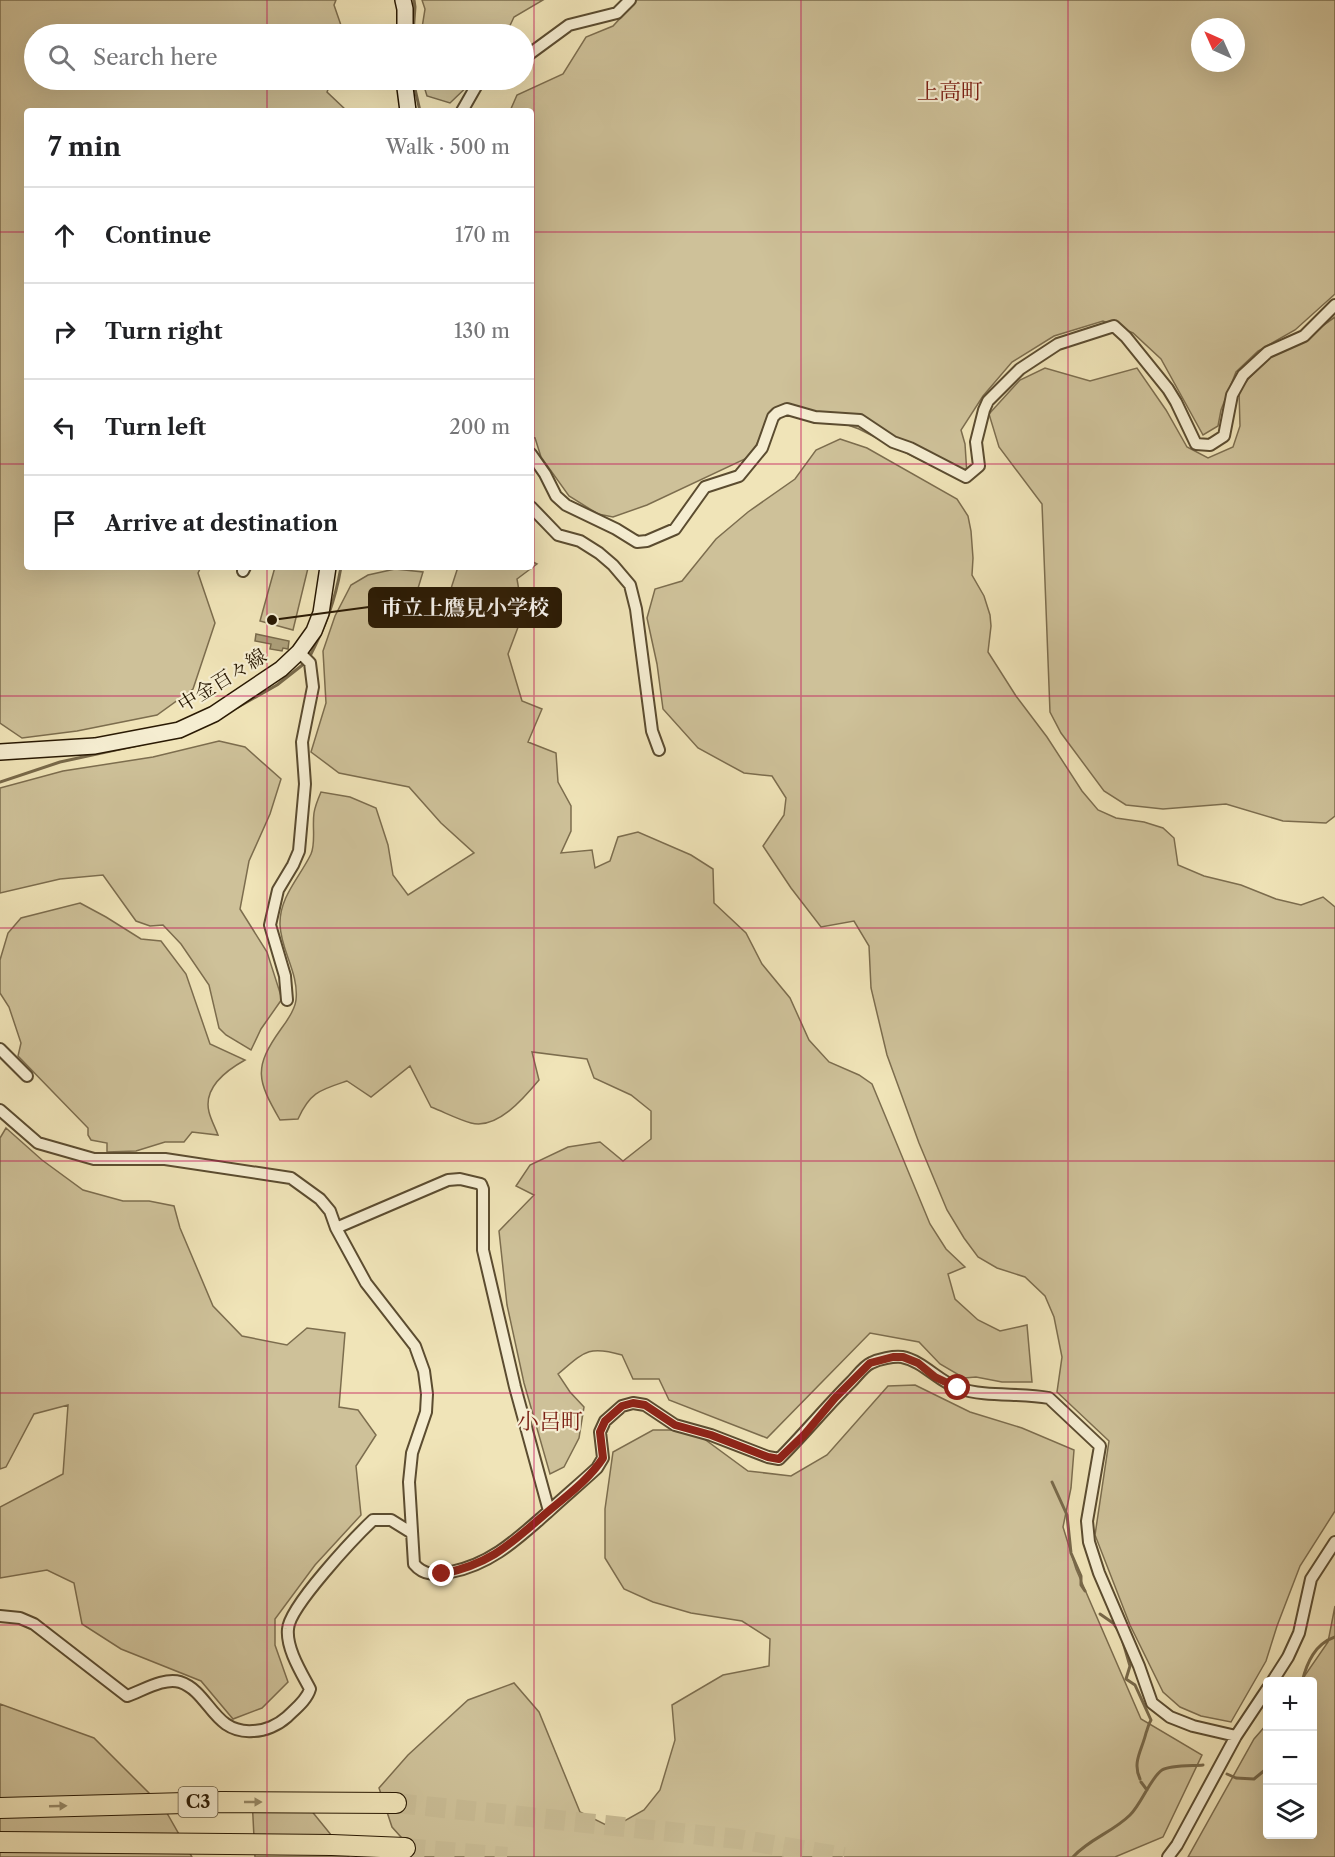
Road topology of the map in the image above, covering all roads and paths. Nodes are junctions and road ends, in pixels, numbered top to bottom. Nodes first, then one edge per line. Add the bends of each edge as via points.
1 (403, 0) edge
2 (630, 0) edge
3 (404, 24) edge
4 (534, 50) edge
5 (405, 90) edge
6 (474, 90) edge
7 (408, 108) edge
8 (464, 108) edge
9 (1335, 305) edge
10 (534, 458) edge
11 (534, 510) edge
12 (328, 570) edge
13 (303, 657) junction
14 (659, 750) dead end
15 (0, 752) edge
16 (287, 1000) dead end
17 (1, 1052) edge
18 (27, 1076) dead end
19 (0, 1110) edge
20 (336, 1228) junction
21 (549, 1511) junction
22 (412, 1533) junction
23 (1335, 1542) edge
24 (0, 1616) edge
25 (1275, 1677) edge
26 (1263, 1696) edge
27 (1236, 1736) junction
28 (396, 1803) tunnel mouth
29 (0, 1808) edge
30 (0, 1842) edge
31 (405, 1848) tunnel mouth
32 (1168, 1857) edge

1 - 3 main road
2 - 4 street via 617,13 569,24
5 - 7 main road
6 - 8 street
9 - 10 street via 1304,336 1268,352 1243,375 1232,395 1224,436 1210,445 1196,444 1168,389 1114,326 1058,344 1032,359 988,401 976,442 979,466 966,477 893,442 860,420 815,417 787,409 773,417 762,448 739,476 705,487 675,529 637,542 566,505 556,496
11 - 14 street via 558,535 580,541 599,553 630,585 652,730
12 - 13 main road, 中金百々線 via 321,614
13 - 15 main road, 中金百々線 via 214,714 179,730 95,746
13 - 16 street via 314,687 302,742 305,784 299,851 278,890 270,925 285,976
17 - 18 street
19 - 20 street via 38,1143 94,1160 165,1159 291,1178 321,1199
20 - 21 street via 448,1180 481,1184 483,1250
20 - 22 street via 366,1283 415,1346 424,1371 426,1412 412,1453 409,1482
21 - 22 street via 503,1551 462,1570 442,1574 418,1570
21 - 27 street via 597,1468 603,1458 600,1432 605,1421 622,1406 633,1403 645,1405 675,1425 779,1459 870,1363 893,1357 918,1363 958,1388 1049,1398 1100,1446 1087,1521 1089,1542 1152,1703 1170,1717
22 - 24 street via 391,1520 373,1520 313,1587 288,1628 288,1639 310,1689 308,1695 282,1722 261,1731 246,1732 225,1726 190,1687 178,1681 166,1681 127,1696 34,1624
23 - 25 street via 1311,1579 1299,1633
26 - 27 street
27 - 32 street
29 -> 28 highway, C3 via 222,1802
30 - 31 highway, C3

